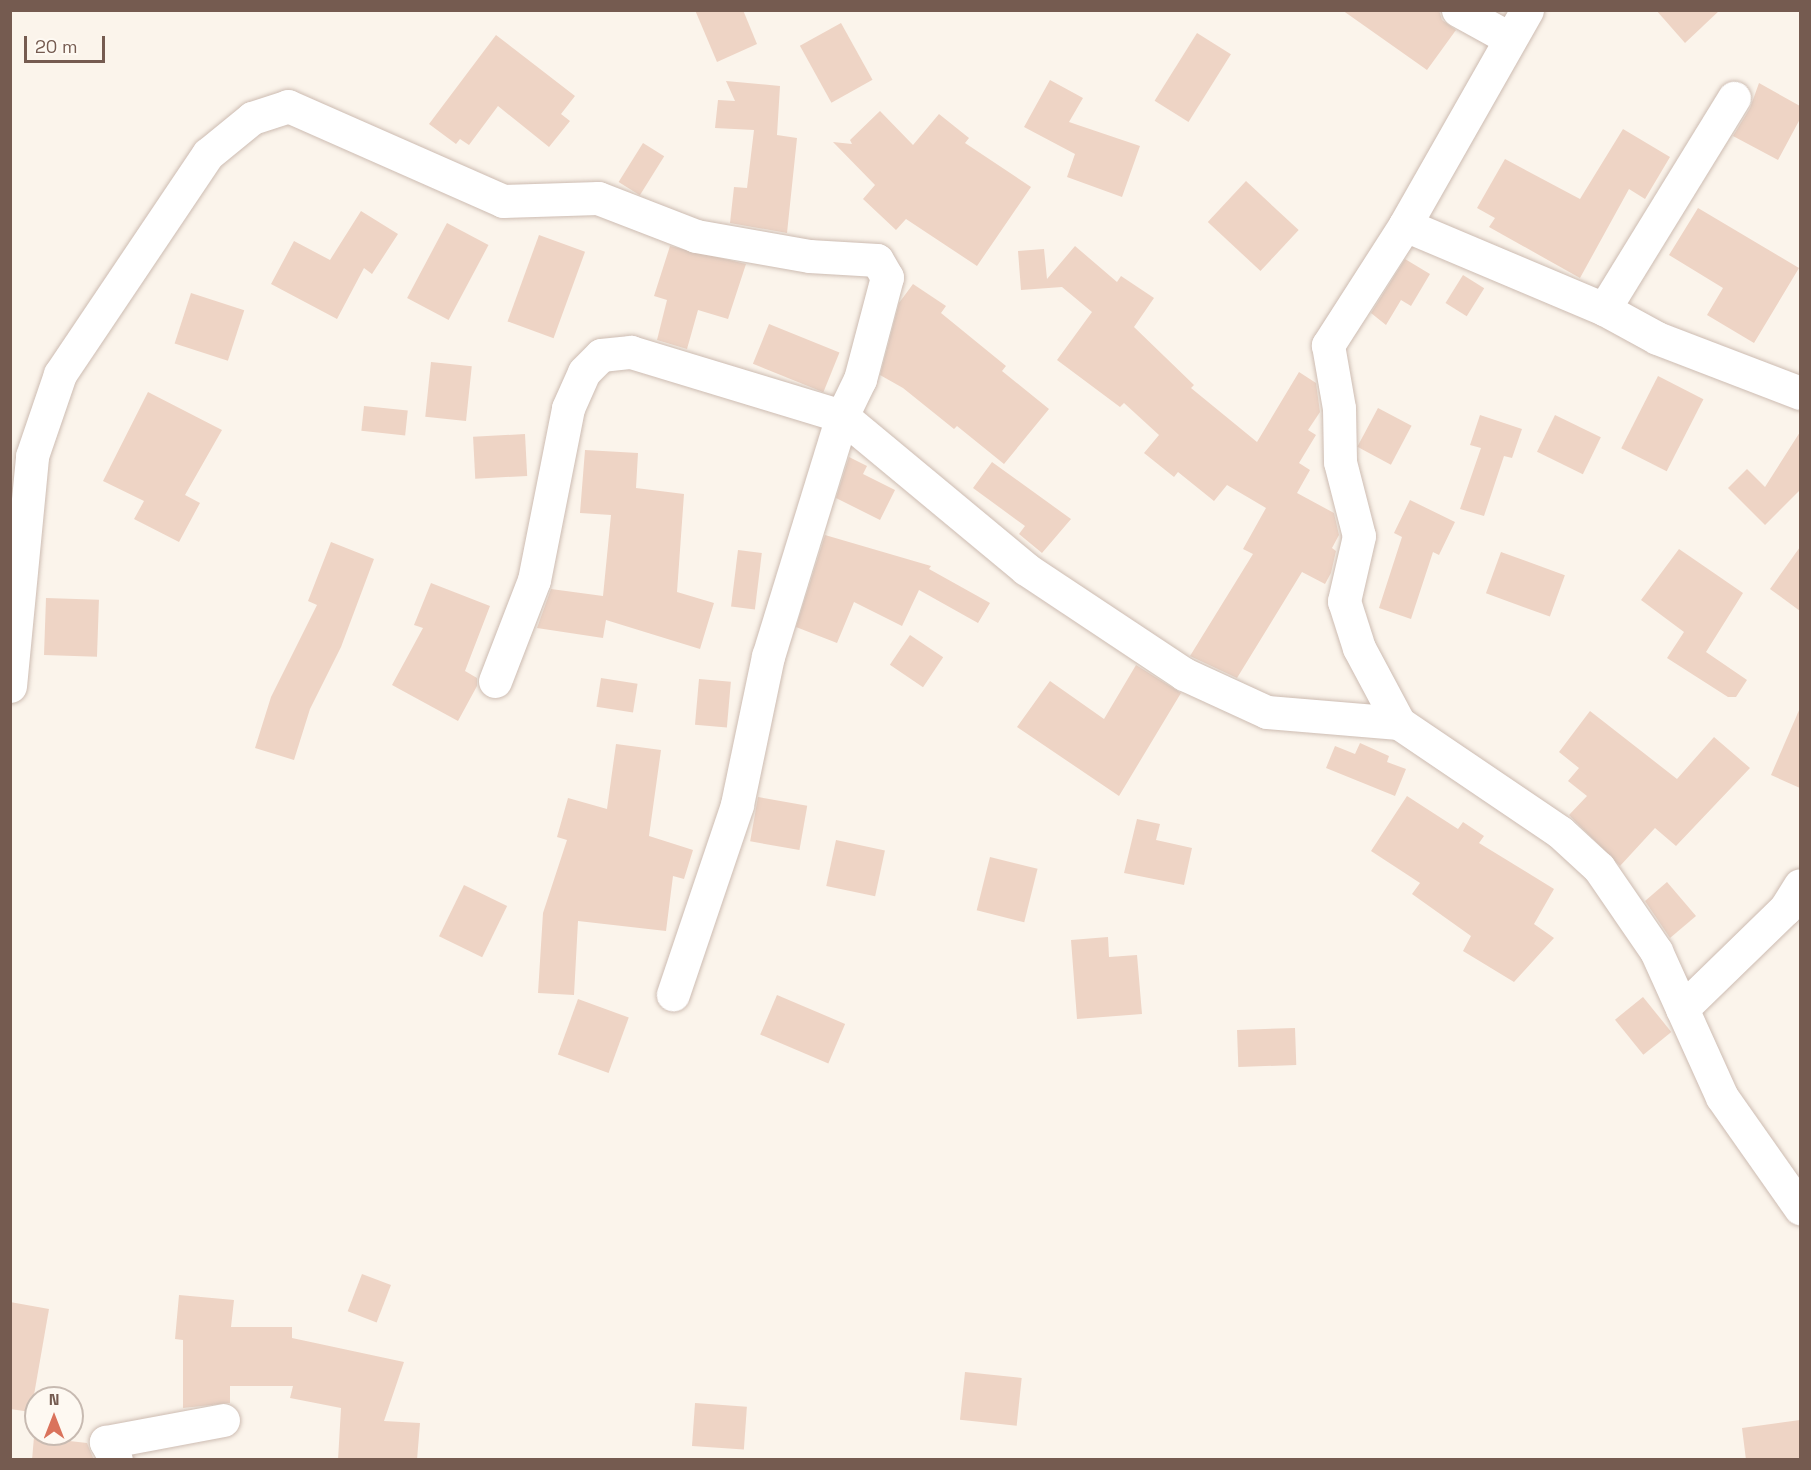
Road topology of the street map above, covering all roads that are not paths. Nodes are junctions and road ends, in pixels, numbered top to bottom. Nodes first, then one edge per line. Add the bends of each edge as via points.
1 (1458, 10) edge
2 (1527, 10) edge
3 (1509, 38) junction
4 (1734, 98) dead end
5 (1405, 225) junction
6 (1604, 309) junction
7 (1800, 393) edge
8 (842, 416) junction
9 (495, 681) dead end
10 (10, 686) edge
11 (1399, 723) junction
12 (1800, 885) edge
13 (673, 994) dead end
14 (1682, 1009) junction
15 (1800, 1208) edge
16 (223, 1420) dead end
17 (116, 1460) edge

1 - 3 street
2 - 3 street
3 - 5 street
4 - 6 street
5 - 6 street
5 - 11 street via 1328,345 1339,408 1340,462 1359,536 1344,601 1359,648
6 - 7 street via 1657,338
8 - 9 street via 632,352 601,355 584,372 568,408 534,580
8 - 10 street via 860,379 887,277 877,260 809,256 696,236 598,198 503,201 288,106 252,118 208,154 60,374 32,456
8 - 11 street via 1026,569 1184,674 1267,712
8 - 13 street via 768,656 737,805
11 - 14 street via 1560,832 1599,868 1656,951
12 - 14 street via 1785,909
14 - 15 street via 1722,1097
16 - 17 street via 106,1442

